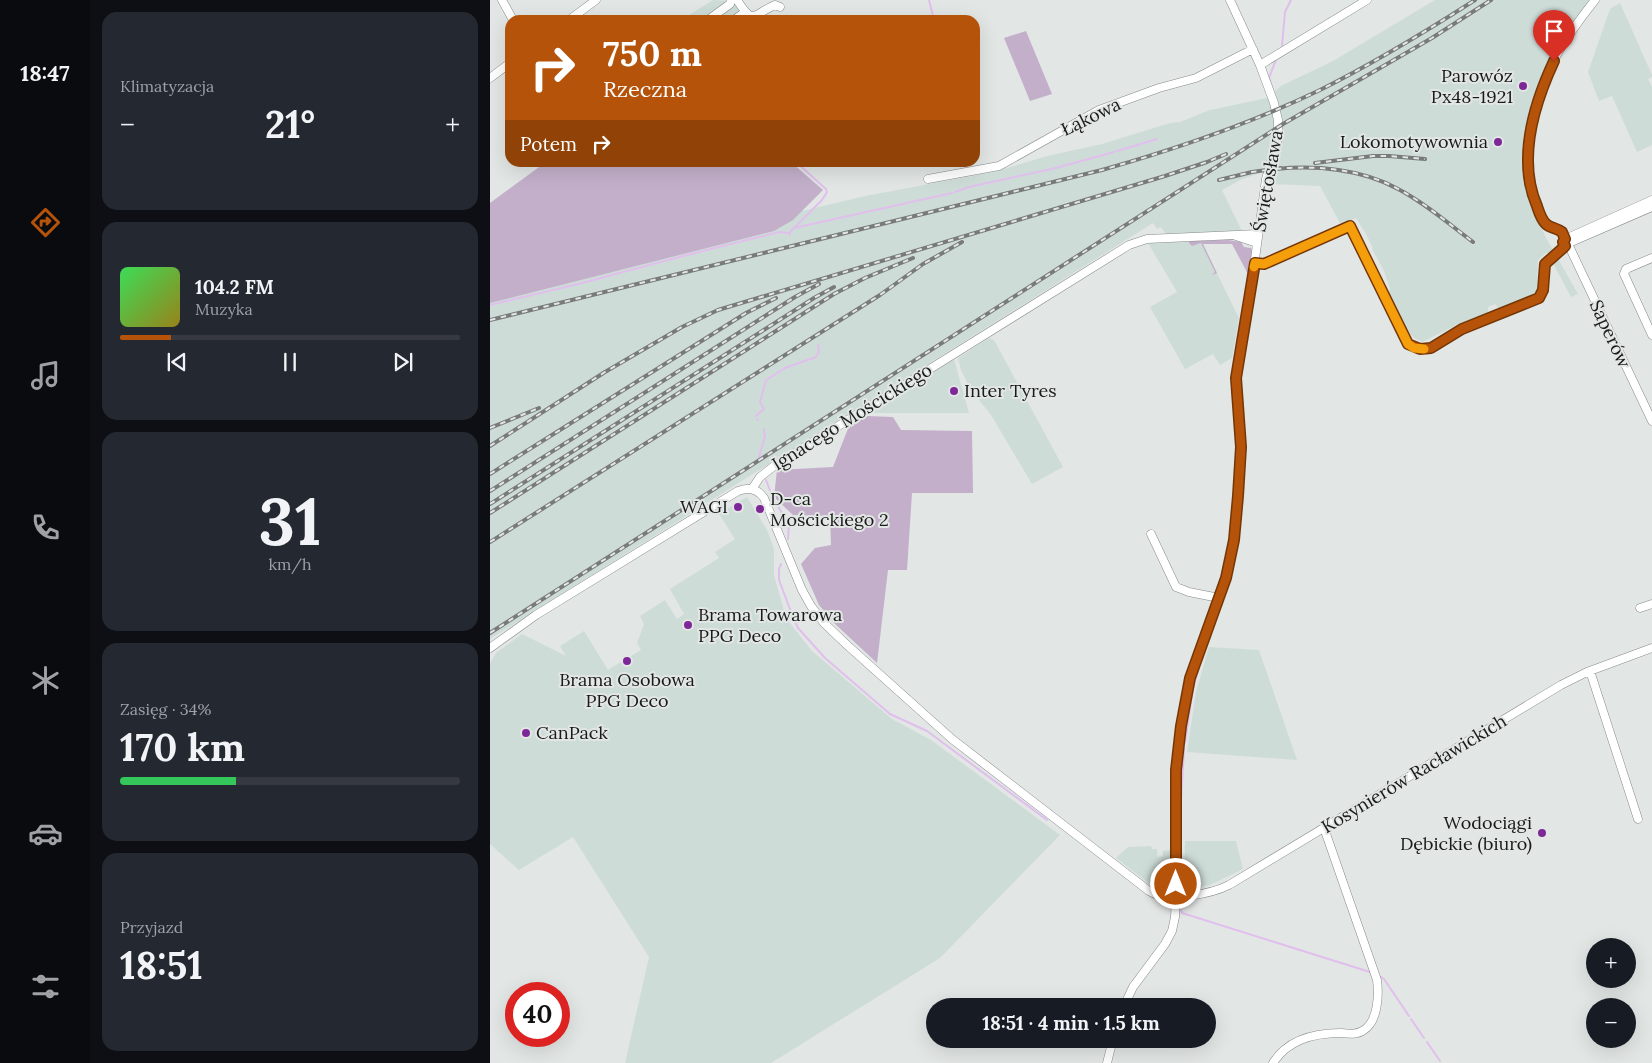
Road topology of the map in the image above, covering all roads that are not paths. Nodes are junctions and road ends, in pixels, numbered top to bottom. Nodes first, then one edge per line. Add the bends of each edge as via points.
1 (502, 0) edge
2 (596, 0) edge
3 (731, 0) edge
4 (737, 0) edge
5 (1230, 0) edge
6 (1367, 0) edge
7 (1595, 0) edge
8 (780, 7) dead end
9 (745, 12) junction
10 (510, 15) edge
11 (576, 15) edge
12 (715, 15) edge
13 (741, 15) edge
14 (748, 15) edge
15 (755, 15) edge
16 (1253, 49) junction
17 (1260, 65) junction
18 (505, 67) edge
19 (490, 78) edge
20 (928, 179) dead end
21 (1652, 200) edge
22 (1652, 207) edge
23 (1258, 234) junction
24 (1234, 235) junction
25 (1568, 242) junction
26 (1257, 243) junction
27 (1652, 258) edge
28 (1255, 263) junction
29 (1652, 335) edge
30 (1652, 421) edge
31 (752, 489) junction
32 (1151, 534) dead end
33 (1219, 598) junction
34 (1652, 604) edge
35 (1640, 608) dead end
36 (490, 648) edge
37 (1652, 648) edge
38 (1590, 671) junction
39 (1638, 819) dead end
40 (1324, 828) junction
41 (1176, 896) junction
42 (1128, 998) edge
43 (1111, 1048) edge
44 (1107, 1063) edge
45 (1273, 1063) edge

1 - 10 street
2 - 11 street
3 - 12 street
4 - 9 street
5 - 16 street, Świętosława
6 - 17 street
7 - 25 street, Saperów via 1554,61 1540,94 1530,132 1529,167 1534,200 1546,225 1559,229
8 - 15 street via 773,5
9 - 13 street
9 - 14 street
16 - 17 street, Świętosława
16 - 20 street, Łąkowa via 1196,78 1099,110 999,166
17 - 23 street, Świętosława via 1274,103 1278,128 1266,178
18 - 19 street
21 - 25 street via 1572,236
22 - 25 street
23 - 24 street, Ignacego Mościckiego
23 - 26 street, Świętosława
24 - 26 street, Ignacego Mościckiego
24 - 31 street, Ignacego Mościckiego via 1147,239 1129,245 782,462 760,477
25 - 28 street via 1545,264 1543,290 1539,298 1462,329 1426,349 1408,344 1350,226 1264,264
25 - 30 street, Saperów
26 - 28 street, Świętosława
27 - 29 street via 1626,269 1624,274
28 - 33 street, Świętosława via 1236,378 1241,437 1237,518 1229,565
31 - 36 street, Ignacego Mościckiego via 734,493 536,615
31 - 41 street, Kosynierów Racławickich via 764,498 811,606 847,645 975,757 1150,891 1157,895
32 - 33 street via 1176,587
33 - 41 street, Świętosława via 1194,665 1181,726 1176,784
34 - 35 street
37 - 38 street, Kosynierów Racławickich
38 - 39 street
38 - 40 street, Kosynierów Racławickich via 1561,685
40 - 41 street, Kosynierów Racławickich via 1221,890
40 - 45 street via 1378,980 1378,997 1372,1021 1364,1030 1351,1034 1309,1036 1285,1048
41 - 42 street, Świętosława via 1169,938
43 - 44 street

